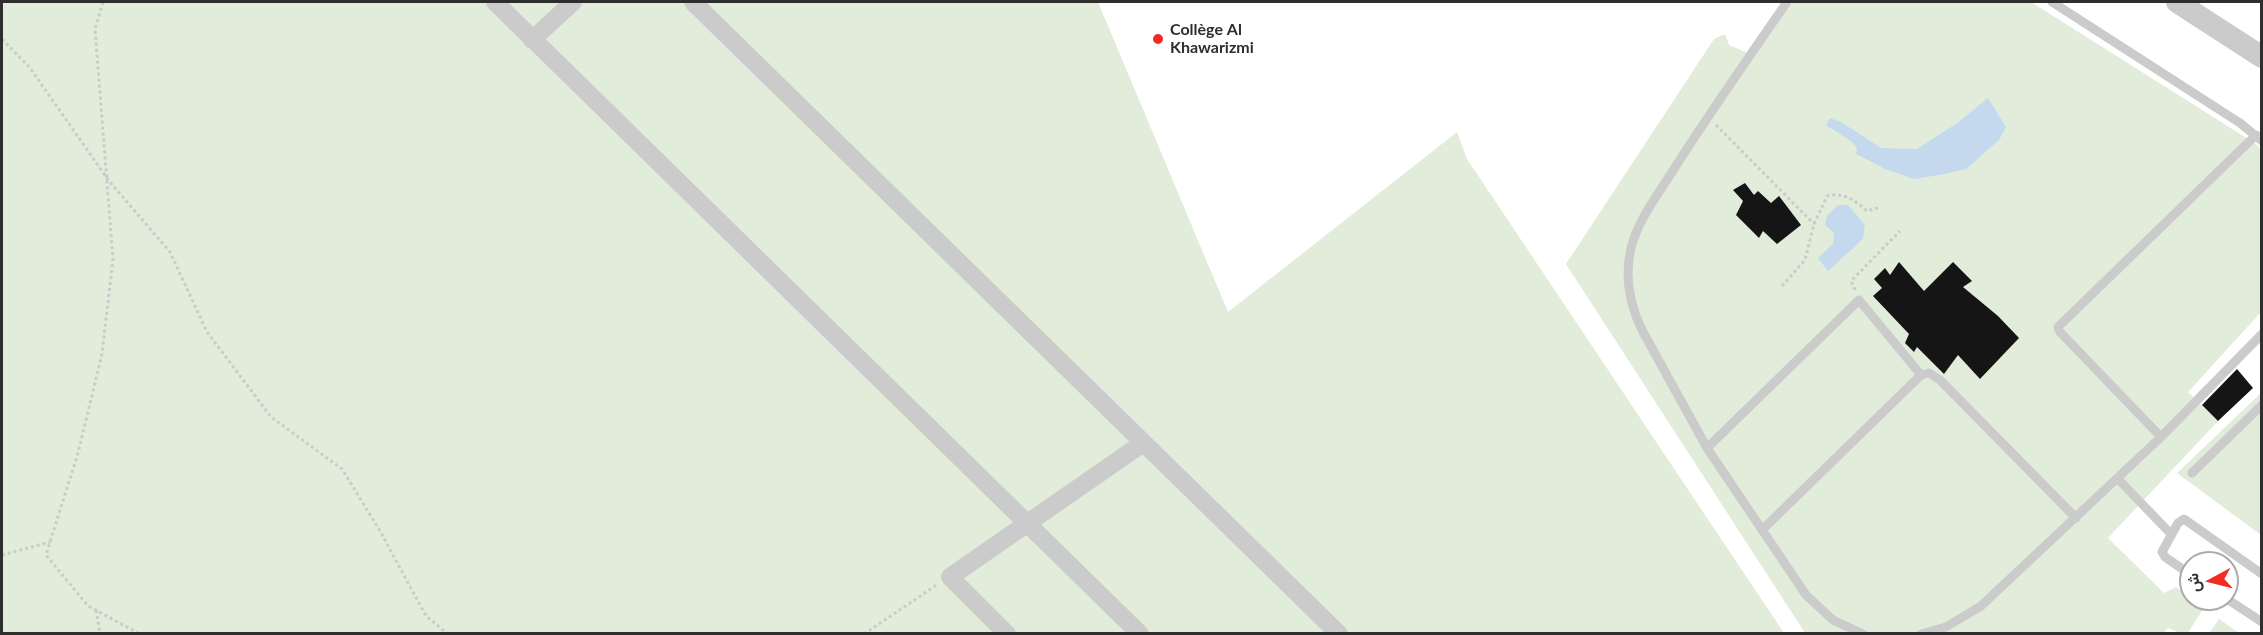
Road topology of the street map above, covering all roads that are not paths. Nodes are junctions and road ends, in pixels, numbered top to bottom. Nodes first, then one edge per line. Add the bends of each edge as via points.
1 (495, 2) edge
2 (573, 2) edge
3 (693, 2) edge
4 (1787, 2) edge
5 (2052, 2) edge
6 (2177, 2) edge
7 (532, 40) junction
8 (2262, 57) edge
9 (2259, 138) edge
10 (2262, 334) edge
11 (1921, 375) junction
12 (2262, 405) edge
13 (2162, 437) junction
14 (1143, 443) junction
15 (1707, 448) junction
16 (2192, 473) dead end
17 (2118, 478) junction
18 (2076, 518) junction
19 (1027, 525) junction
20 (1762, 530) junction
21 (2172, 534) junction
22 (2179, 566) edge
23 (2262, 574) edge
24 (2239, 607) edge
25 (2262, 622) edge
26 (1007, 633) edge
27 (1140, 633) edge
28 (1339, 633) edge
29 (1863, 633) edge
30 (1921, 633) edge

1 - 7 street
2 - 7 street
3 - 14 street
4 - 15 lane via 1707,116 1643,219 1632,247 1629,291 1637,319
5 - 9 lane
6 - 8 street
7 - 19 street
9 - 13 lane via 2058,327
10 - 13 lane
11 - 15 lane via 1859,300
11 - 18 lane via 1929,373 1940,380
11 - 20 lane
12 - 16 lane
13 - 17 lane
14 - 19 street
14 - 28 street
15 - 20 lane
17 - 18 lane
17 - 21 lane
18 - 30 lane via 1981,606 1946,627
19 - 26 street via 950,577
19 - 27 street
20 - 29 lane via 1806,595 1833,620
21 - 22 lane via 2163,555
21 - 23 lane via 2181,520 2188,521
24 - 25 lane

